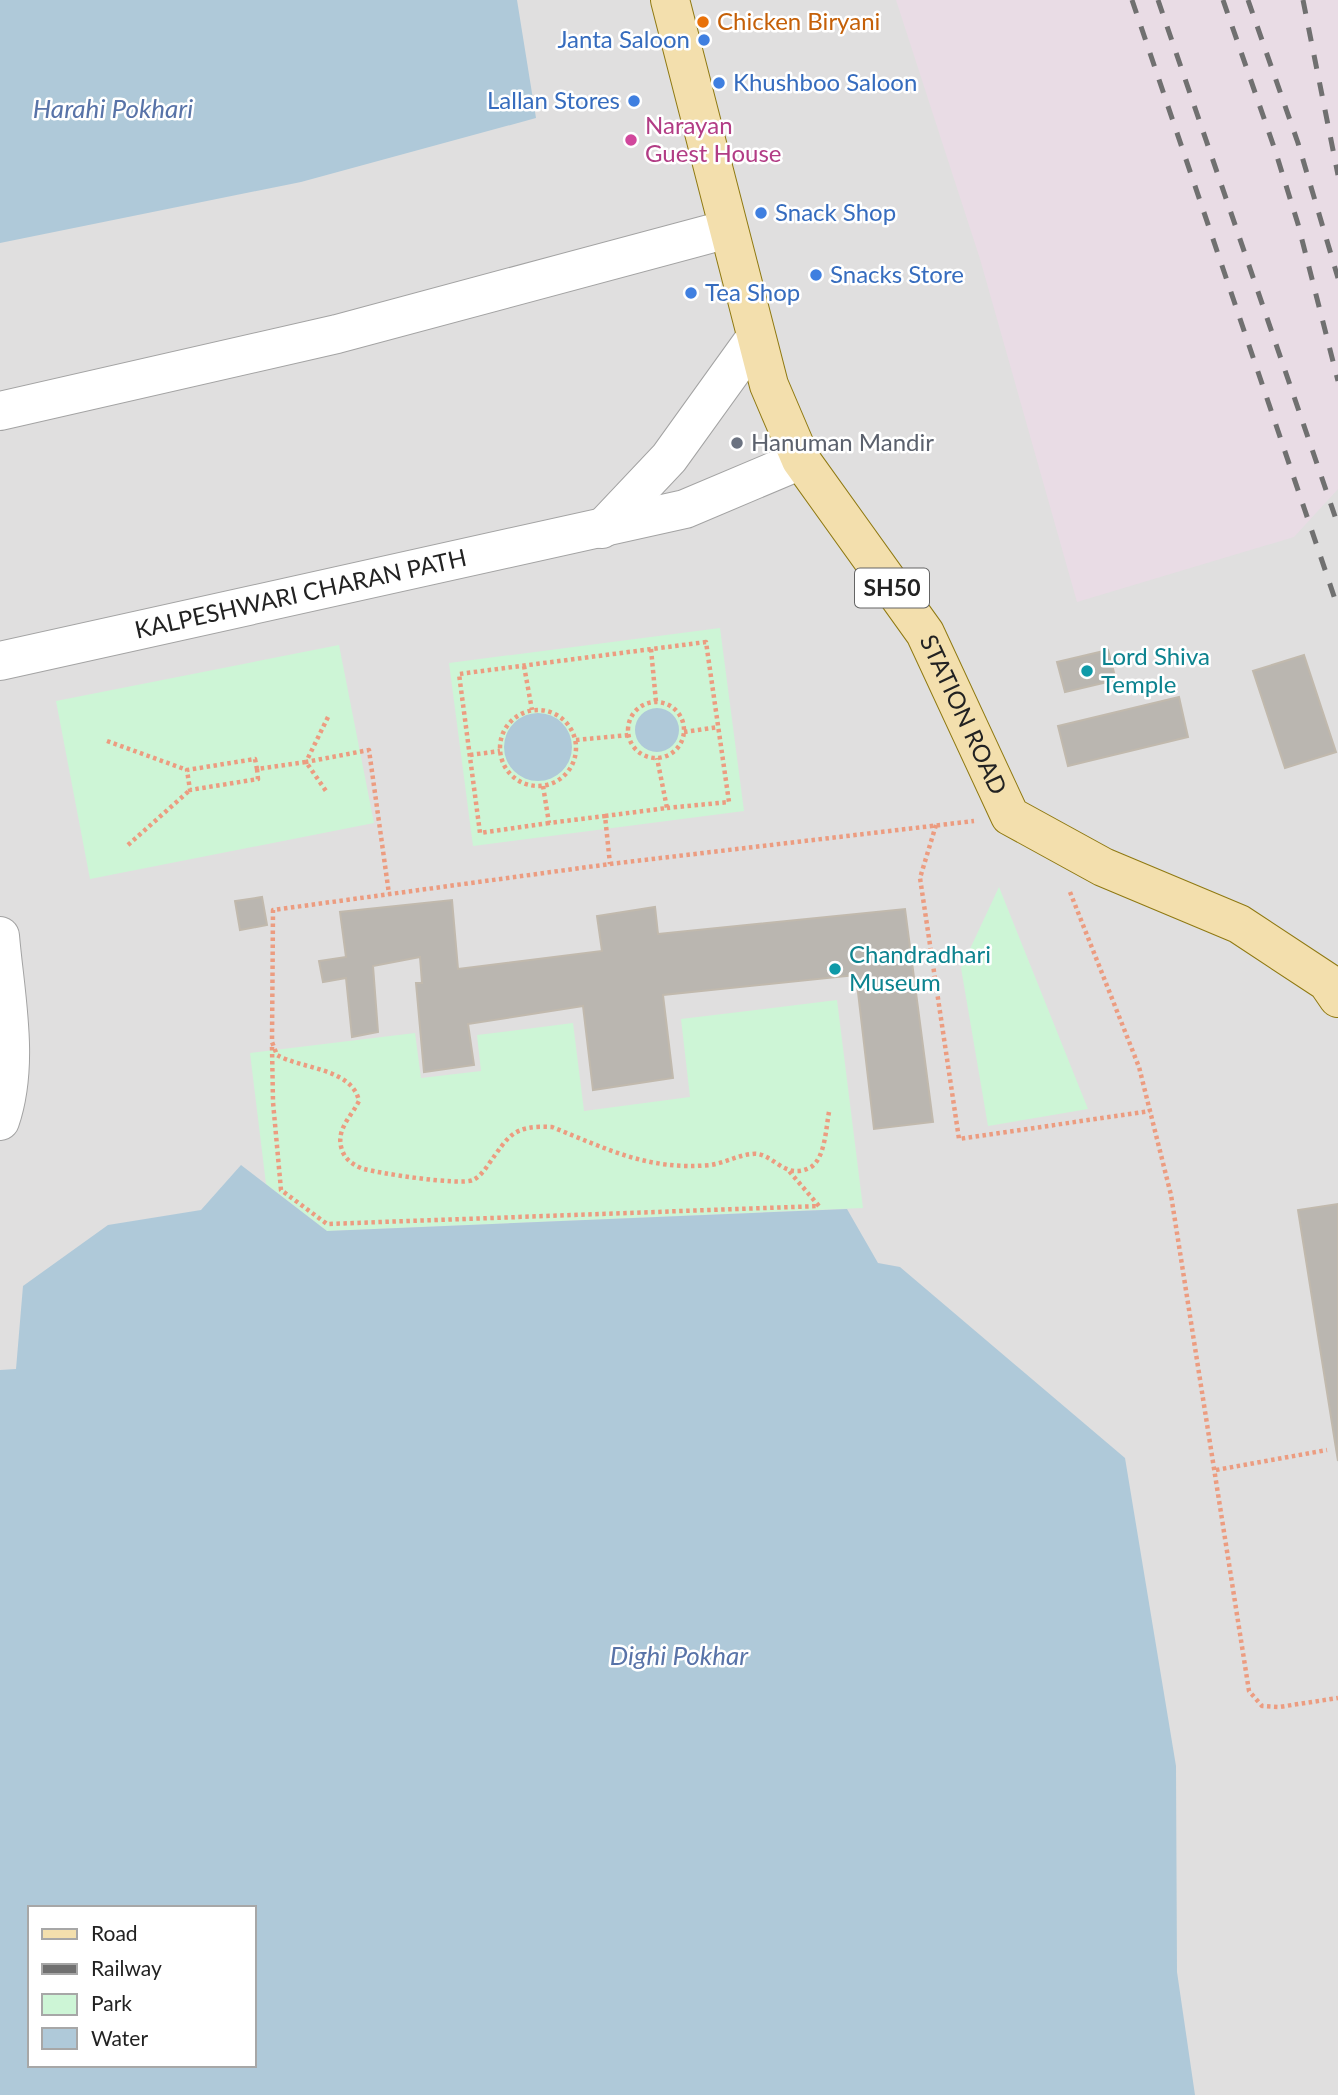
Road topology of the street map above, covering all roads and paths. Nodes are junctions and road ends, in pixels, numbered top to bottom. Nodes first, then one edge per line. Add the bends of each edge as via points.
1 (670, 0) edge
2 (728, 229) junction
3 (757, 337) junction
4 (0, 411) edge
5 (801, 460) junction
6 (602, 529) junction
7 (651, 649) junction
8 (0, 661) edge
9 (524, 666) junction
10 (656, 702) junction
11 (532, 710) junction
12 (328, 717) dead end
13 (718, 727) junction
14 (684, 732) junction
15 (629, 736) junction
16 (576, 740) junction
17 (107, 741) dead end
18 (500, 751) junction
19 (470, 755) junction
20 (657, 758) junction
21 (306, 762) junction
22 (257, 769) junction
23 (187, 770) junction
24 (543, 786) junction
25 (190, 790) junction
26 (326, 791) dead end
27 (667, 808) junction
28 (605, 816) junction
29 (1010, 817) junction
30 (549, 823) junction
31 (936, 825) junction
32 (128, 845) dead end
33 (610, 864) junction
34 (1070, 890) dead end
35 (388, 894) junction
36 (0, 936) edge
37 (1334, 986) edge
38 (272, 1042) junction
39 (1150, 1111) junction
40 (829, 1112) dead end
41 (0, 1121) edge
42 (789, 1171) junction
43 (1327, 1450) dead end
44 (1216, 1470) junction
45 (1338, 1698) edge

1 - 2 main road, STATION ROAD / SH50
2 - 3 main road, STATION ROAD / SH50
2 - 4 street via 337,334
3 - 5 main road, STATION ROAD / SH50 via 769,385
3 - 6 street via 669,458
5 - 6 street, KALPESHWARI CHARAN PATH via 685,509
5 - 29 main road, STATION ROAD / SH50 via 925,634
6 - 8 street, KALPESHWARI CHARAN PATH
7 - 9 path
7 - 10 path
7 - 13 path via 706,642
9 - 11 path
9 - 19 path via 459,674
10 - 14 path via 678,713
10 - 15 path via 633,714
11 - 16 path via 559,715
11 - 18 path via 510,720 500,739
12 - 21 path
13 - 14 path
13 - 27 path via 729,802
14 - 20 path via 675,750
15 - 16 path
15 - 20 path via 638,751
16 - 24 path via 575,761 569,771
17 - 23 path
18 - 19 path
18 - 24 path via 513,777
19 - 30 path via 480,833
20 - 27 path
21 - 22 path
21 - 26 path
21 - 35 path via 369,750
22 - 23 path via 255,759
22 - 25 path via 258,779
23 - 25 path
24 - 30 path
25 - 32 path
27 - 28 path
28 - 30 path
28 - 33 path
29 - 31 path
29 - 37 main road, STATION ROAD via 1103,867 1239,924
31 - 33 path
31 - 39 path via 920,878 959,1139
33 - 35 path
34 - 39 path via 1139,1067
35 - 38 path via 273,910
36 - 41 street via 10,1056
38 - 42 path via 276,1055 352,1086 359,1101 341,1130 341,1148 351,1163 362,1168 471,1182 514,1132 523,1127 552,1126 614,1153 662,1165 712,1165 752,1153
38 - 42 path via 281,1190 327,1224 819,1206
39 - 44 path via 1171,1195
40 - 42 path via 821,1153 813,1166
43 - 44 path
44 - 45 path via 1249,1691 1262,1706 1271,1707

